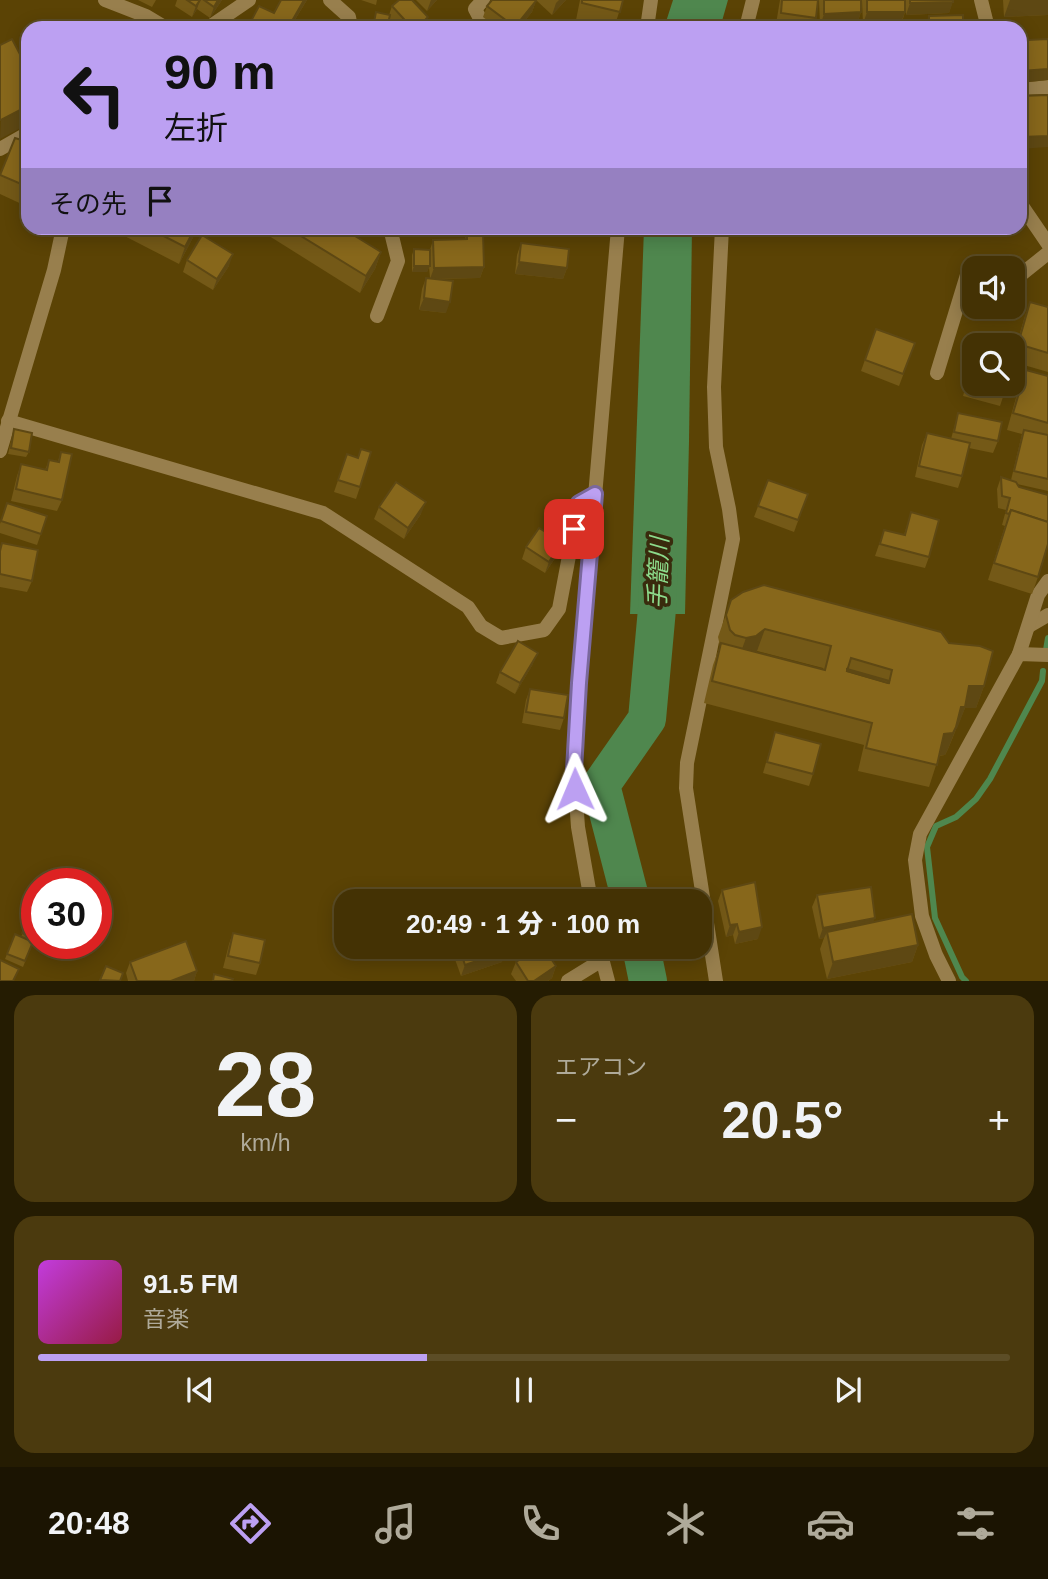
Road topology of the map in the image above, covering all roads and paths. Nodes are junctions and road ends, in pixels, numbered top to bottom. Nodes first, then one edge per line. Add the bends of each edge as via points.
1 (105, 0) edge
2 (249, 0) edge
3 (330, 0) edge
4 (483, 0) edge
5 (651, 0) edge
6 (753, 0) edge
7 (981, 0) edge
8 (154, 21) edge
9 (218, 21) edge
10 (350, 21) edge
11 (481, 21) edge
12 (648, 21) edge
13 (748, 21) edge
14 (986, 21) edge
15 (1048, 87) edge
16 (1027, 88) edge
17 (21, 137) edge
18 (0, 149) edge
19 (1027, 213) edge
20 (62, 235) edge
21 (392, 235) edge
22 (617, 235) edge
23 (722, 235) edge
24 (1048, 244) edge
25 (1048, 253) edge
26 (1025, 271) edge
27 (962, 290) edge
28 (377, 316) dead end
29 (936, 373) dead end
30 (8, 421) junction
31 (0, 451) edge
32 (595, 494) junction
33 (1048, 581) edge
34 (1048, 615) edge
35 (1029, 626) junction
36 (1019, 654) junction
37 (1048, 654) edge
38 (589, 889) edge
39 (594, 959) edge
40 (602, 959) edge
41 (568, 981) edge
42 (608, 981) edge
43 (716, 981) edge
44 (949, 981) edge

1 - 8 street
2 - 9 street
3 - 10 street
4 - 11 street via 475,9
5 - 12 street
6 - 13 street
7 - 14 street
15 - 16 street
17 - 18 street
19 - 24 street
20 - 30 street
21 - 28 street via 398,261
22 - 32 street
23 - 43 street via 714,387 716,447 733,539 687,763 686,789
25 - 26 street
27 - 29 street
30 - 31 street
30 - 32 street via 323,513 468,607 481,626 500,638 544,630 559,608 579,503
32 - 38 street via 574,770
33 - 35 street via 1038,595
34 - 35 street
35 - 36 street
36 - 37 street
36 - 44 street via 920,834 915,860 922,916
39 - 41 street
40 - 42 street

